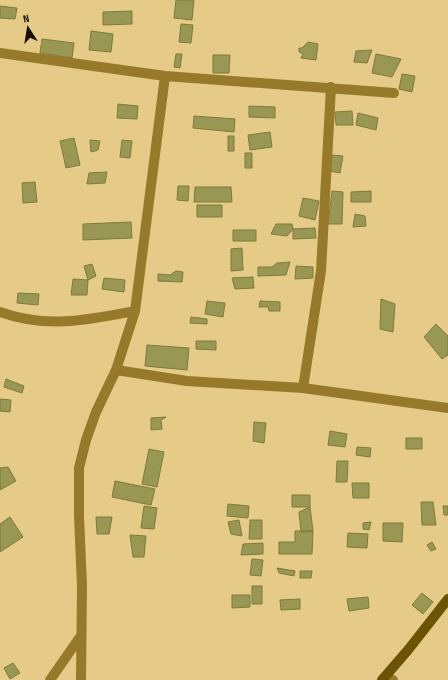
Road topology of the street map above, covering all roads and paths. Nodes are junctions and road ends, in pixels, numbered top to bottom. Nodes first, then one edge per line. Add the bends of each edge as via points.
1 (0, 52) edge
2 (165, 76) junction
3 (332, 87) junction
4 (394, 93) dead end
5 (0, 312) edge
6 (135, 312) junction
7 (116, 370) junction
8 (303, 388) junction
9 (448, 408) edge
10 (448, 599) edge
11 (80, 636) junction
12 (387, 679) edge
13 (50, 680) edge
14 (81, 680) edge

1 - 2 street
2 - 3 street
2 - 6 street
3 - 4 street
3 - 8 street via 321,271
5 - 6 street via 33,322 96,319
6 - 7 street
7 - 8 street via 187,381
7 - 11 street via 96,412 80,468
8 - 9 street
10 - 12 street
11 - 13 street
11 - 14 street

